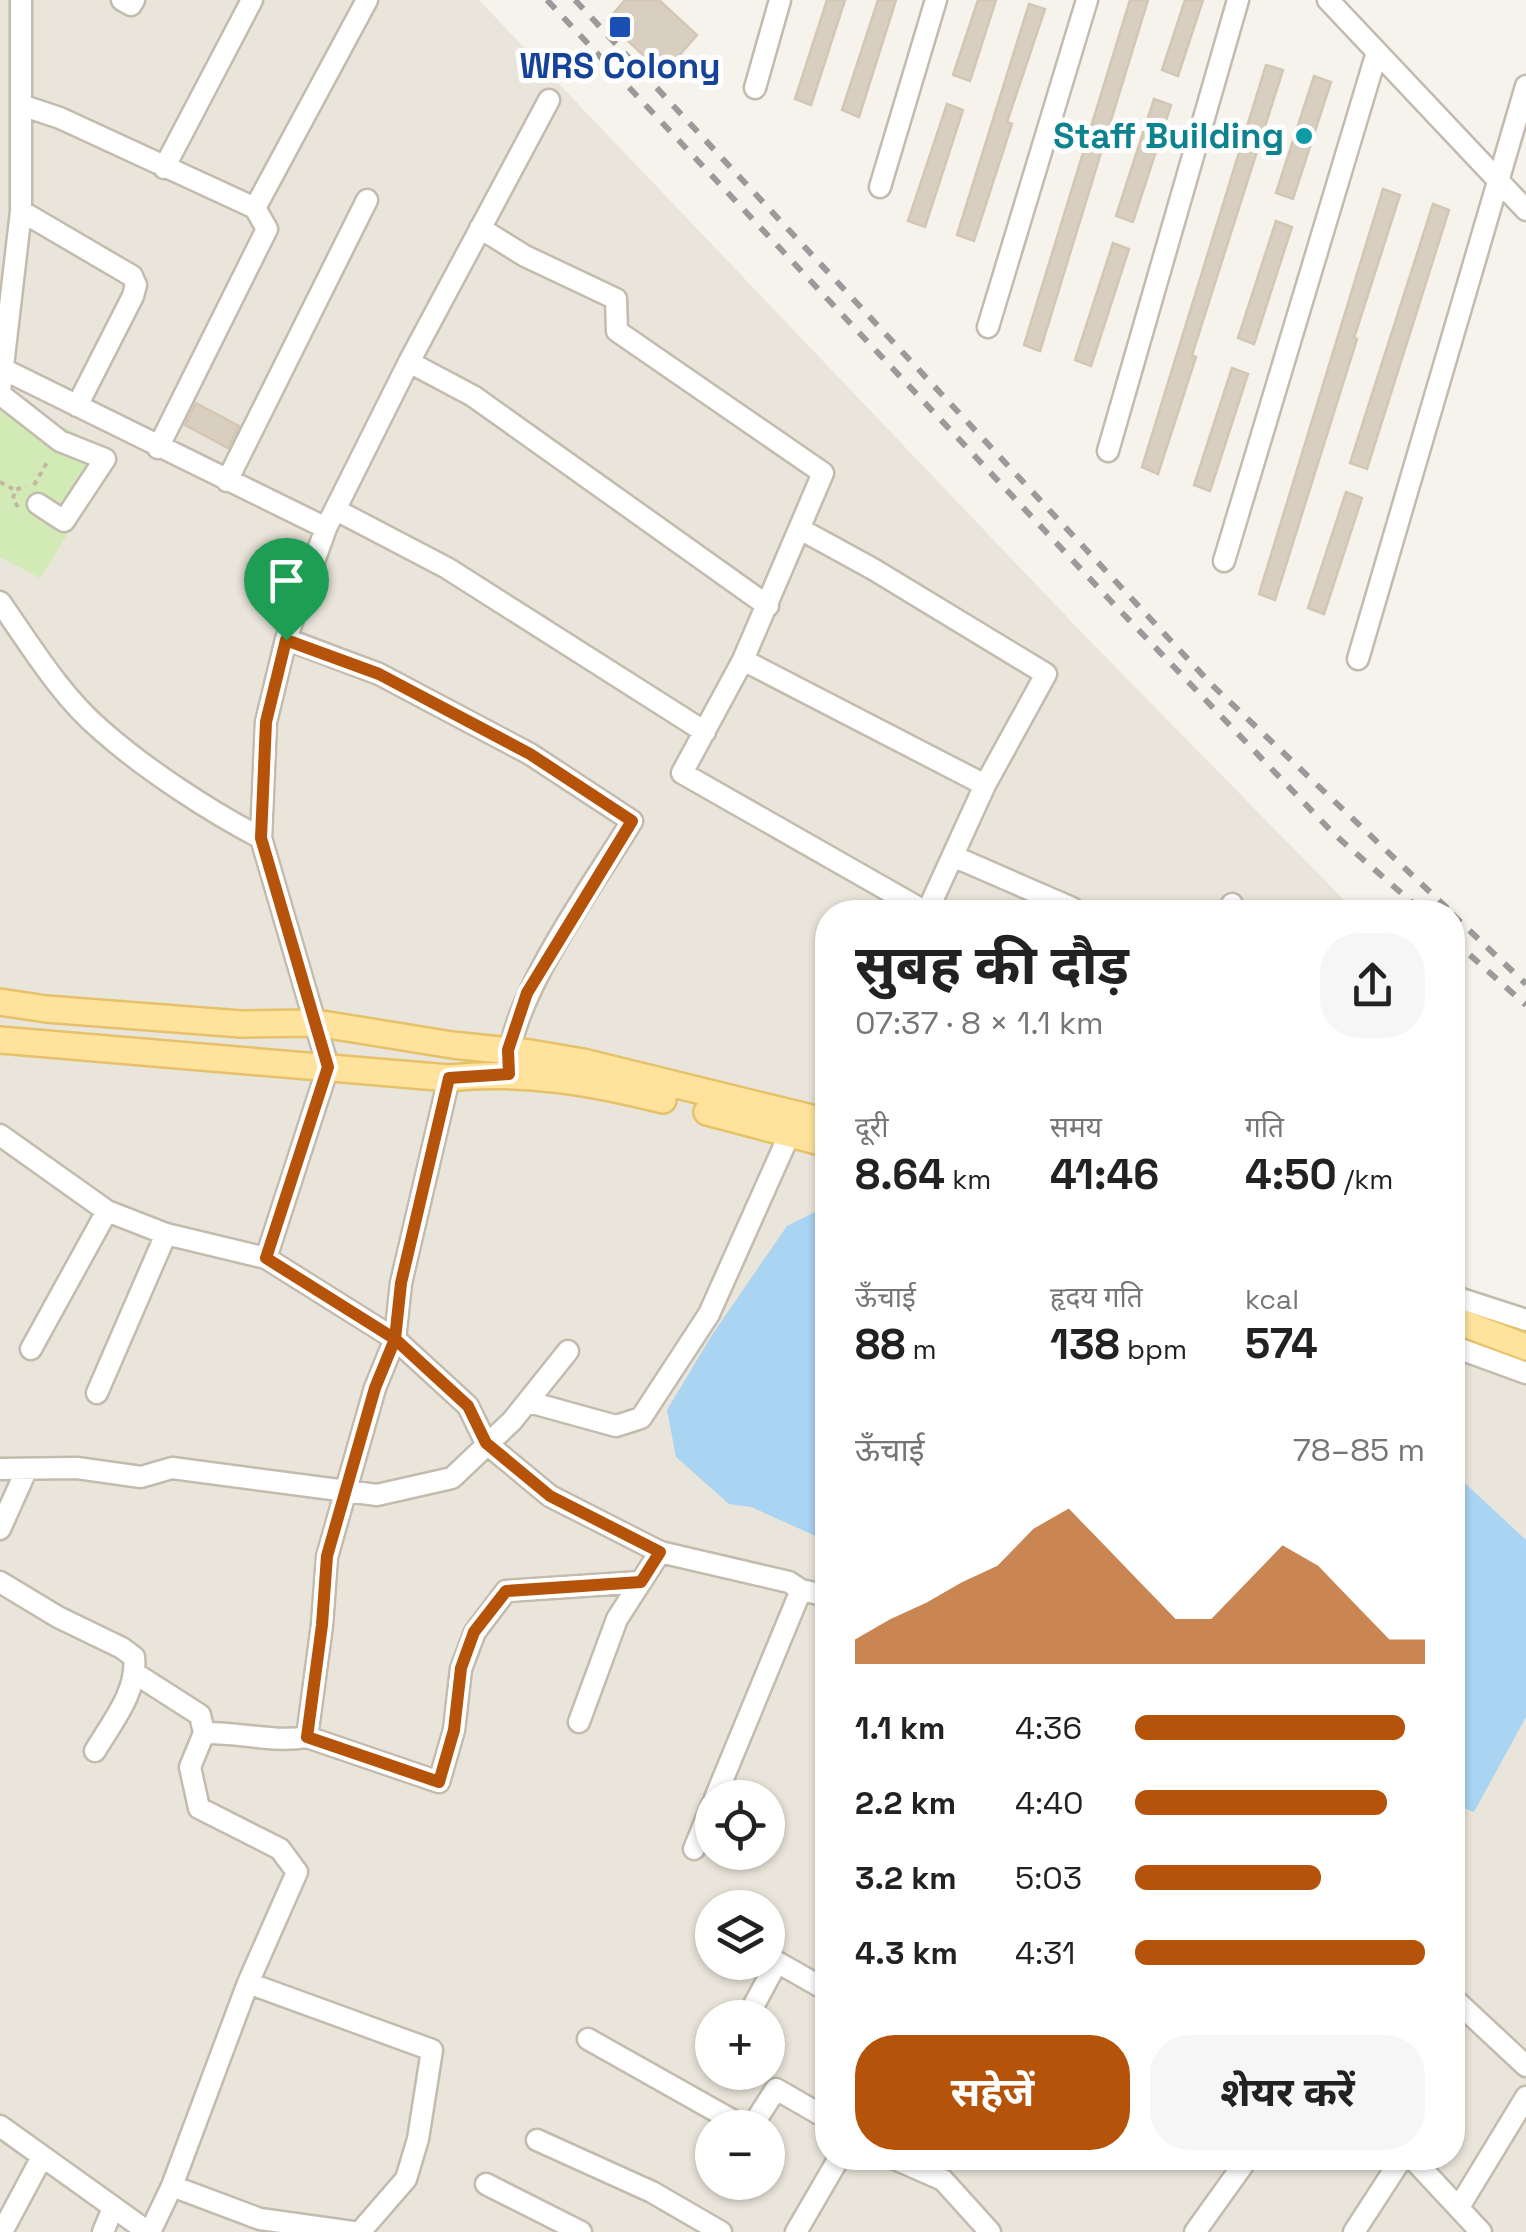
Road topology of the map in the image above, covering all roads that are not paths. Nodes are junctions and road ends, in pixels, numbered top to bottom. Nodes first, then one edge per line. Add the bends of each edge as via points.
1 (21, 0) edge
2 (122, 0) edge
3 (134, 0) edge
4 (252, 0) edge
5 (367, 0) edge
6 (780, 0) edge
7 (936, 0) edge
8 (1087, 0) edge
9 (1238, 0) edge
10 (1328, 0) edge
11 (1377, 52) junction
12 (1526, 86) edge
13 (755, 88) dead end
14 (549, 100) dead end
15 (20, 106) junction
16 (164, 168) junction
17 (1498, 181) junction
18 (880, 187) dead end
19 (366, 200) dead end
20 (255, 208) junction
21 (1526, 210) edge
22 (20, 211) junction
23 (480, 228) junction
24 (988, 327) dead end
25 (409, 362) junction
26 (3, 370) junction
27 (0, 393) edge
28 (77, 406) junction
29 (158, 448) junction
30 (1108, 451) dead end
31 (227, 481) junction
32 (36, 495) road end
33 (331, 519) junction
34 (800, 529) junction
35 (1224, 562) dead end
36 (0, 602) edge
37 (768, 606) junction
38 (286, 640) junction
39 (1358, 659) dead end
40 (743, 660) junction
41 (704, 732) junction
42 (985, 785) junction
43 (261, 838) junction
44 (954, 857) junction
45 (906, 900) edge
46 (933, 900) edge
47 (1053, 900) edge
48 (0, 1002) edge
49 (316, 1023) junction
50 (0, 1040) edge
51 (508, 1062) junction
52 (328, 1067) junction
53 (449, 1078) junction
54 (815, 1119) edge
55 (790, 1133) junction
56 (0, 1135) edge
57 (815, 1140) edge
58 (107, 1211) junction
59 (166, 1234) junction
60 (266, 1258) junction
61 (1465, 1300) edge
62 (1526, 1320) edge
63 (1465, 1323) edge
64 (395, 1339) junction
65 (1526, 1347) edge
66 (32, 1349) dead end
67 (1465, 1351) edge
68 (568, 1352) dead end
69 (1526, 1374) edge
70 (97, 1393) dead end
71 (529, 1402) junction
72 (486, 1443) junction
73 (0, 1469) edge
74 (26, 1471) junction
75 (344, 1493) junction
76 (0, 1529) edge
77 (660, 1552) junction
78 (0, 1582) edge
79 (641, 1582) junction
80 (800, 1590) junction
81 (815, 1593) edge
82 (136, 1674) junction
83 (578, 1722) dead end
84 (204, 1733) junction
85 (307, 1737) junction
86 (96, 1751) dead end
87 (723, 1780) edge
88 (248, 1983) junction
89 (815, 1984) edge
90 (757, 2000) edge
91 (1465, 2009) edge
92 (588, 2039) dead end
93 (1526, 2066) edge
94 (1526, 2098) edge
95 (716, 2110) edge
96 (761, 2110) edge
97 (815, 2112) edge
98 (0, 2126) edge
99 (537, 2140) dead end
100 (42, 2157) junction
101 (832, 2170) edge
102 (920, 2170) edge
103 (1239, 2170) edge
104 (1394, 2170) edge
105 (1424, 2170) edge
106 (486, 2184) dead end
107 (172, 2186) junction
108 (1459, 2207) junction
109 (113, 2208) junction
110 (361, 2229) edge
111 (1475, 2230) edge
112 (2, 2232) edge
113 (103, 2232) edge
114 (149, 2232) edge
115 (389, 2232) edge
116 (581, 2232) edge
117 (720, 2232) edge
118 (796, 2232) edge
119 (990, 2232) edge
120 (1195, 2232) edge
121 (1354, 2232) edge

1 - 15 street
2 - 3 street
4 - 16 street
5 - 20 street
6 - 13 street
7 - 18 street
8 - 24 street
9 - 30 street
10 - 11 street
11 - 17 street
11 - 35 street
12 - 17 street
14 - 23 street
15 - 16 street
15 - 22 street
16 - 20 street
17 - 21 street
17 - 39 street
19 - 31 street
20 - 29 street via 267,229
22 - 26 street
22 - 28 street via 136,284
23 - 25 street
23 - 34 street via 616,299 617,331 823,473
25 - 33 street
25 - 37 street via 473,396
26 - 27 street
26 - 28 street
27 - 32 street via 60,441 105,459 64,521
28 - 29 street
29 - 31 street
31 - 33 street
33 - 38 street
33 - 41 street via 448,568
34 - 37 street
34 - 42 street via 1046,674
36 - 43 street via 55,680 100,729 218,815
37 - 40 street
38 - 43 street via 266,722
38 - 51 street via 379,674 530,754 632,821 527,993
40 - 41 street
40 - 42 street
41 - 45 street via 682,774
42 - 44 street
43 - 49 street
44 - 46 street
44 - 47 street
48 - 49 main road via 241,1024
49 - 51 main road via 452,1045
49 - 52 street
50 - 52 main road
51 - 53 main road
51 - 54 main road via 583,1062
51 - 55 main road
52 - 53 main road
52 - 60 street
53 - 64 street via 401,1283
55 - 57 main road
55 - 71 street via 709,1314 641,1418 616,1426
56 - 58 street
58 - 59 street
58 - 66 street
59 - 60 street
59 - 70 street
60 - 64 street
61 - 62 street
63 - 65 main road
64 - 72 street via 468,1406
64 - 75 street
67 - 69 street
68 - 71 street
71 - 72 street
72 - 75 street via 452,1478 376,1495
72 - 77 street via 550,1496
73 - 74 street
74 - 75 street via 78,1468 141,1477 172,1468
74 - 76 street
75 - 85 street via 327,1556
77 - 79 street
77 - 80 street
78 - 82 street via 122,1648 134,1658
79 - 83 street via 617,1619
79 - 85 street via 506,1591 474,1632 461,1668 439,1782
80 - 81 street
80 - 87 street
82 - 84 street via 200,1715
82 - 86 street
84 - 85 street
84 - 88 street via 190,1767 199,1808 280,1849 297,1872
88 - 107 street
88 - 110 street via 432,2050 406,2178
89 - 90 street via 777,1962
91 - 93 street
92 - 95 street
94 - 108 street
96 - 97 street via 776,2089
98 - 100 street
99 - 117 street via 652,2192
100 - 109 street
100 - 112 street
101 - 118 street
102 - 119 street via 943,2180
103 - 120 street
104 - 121 street
105 - 108 street
106 - 116 street
107 - 110 street via 260,2219
107 - 114 street
108 - 111 street
109 - 113 street
109 - 114 street
110 - 115 street

